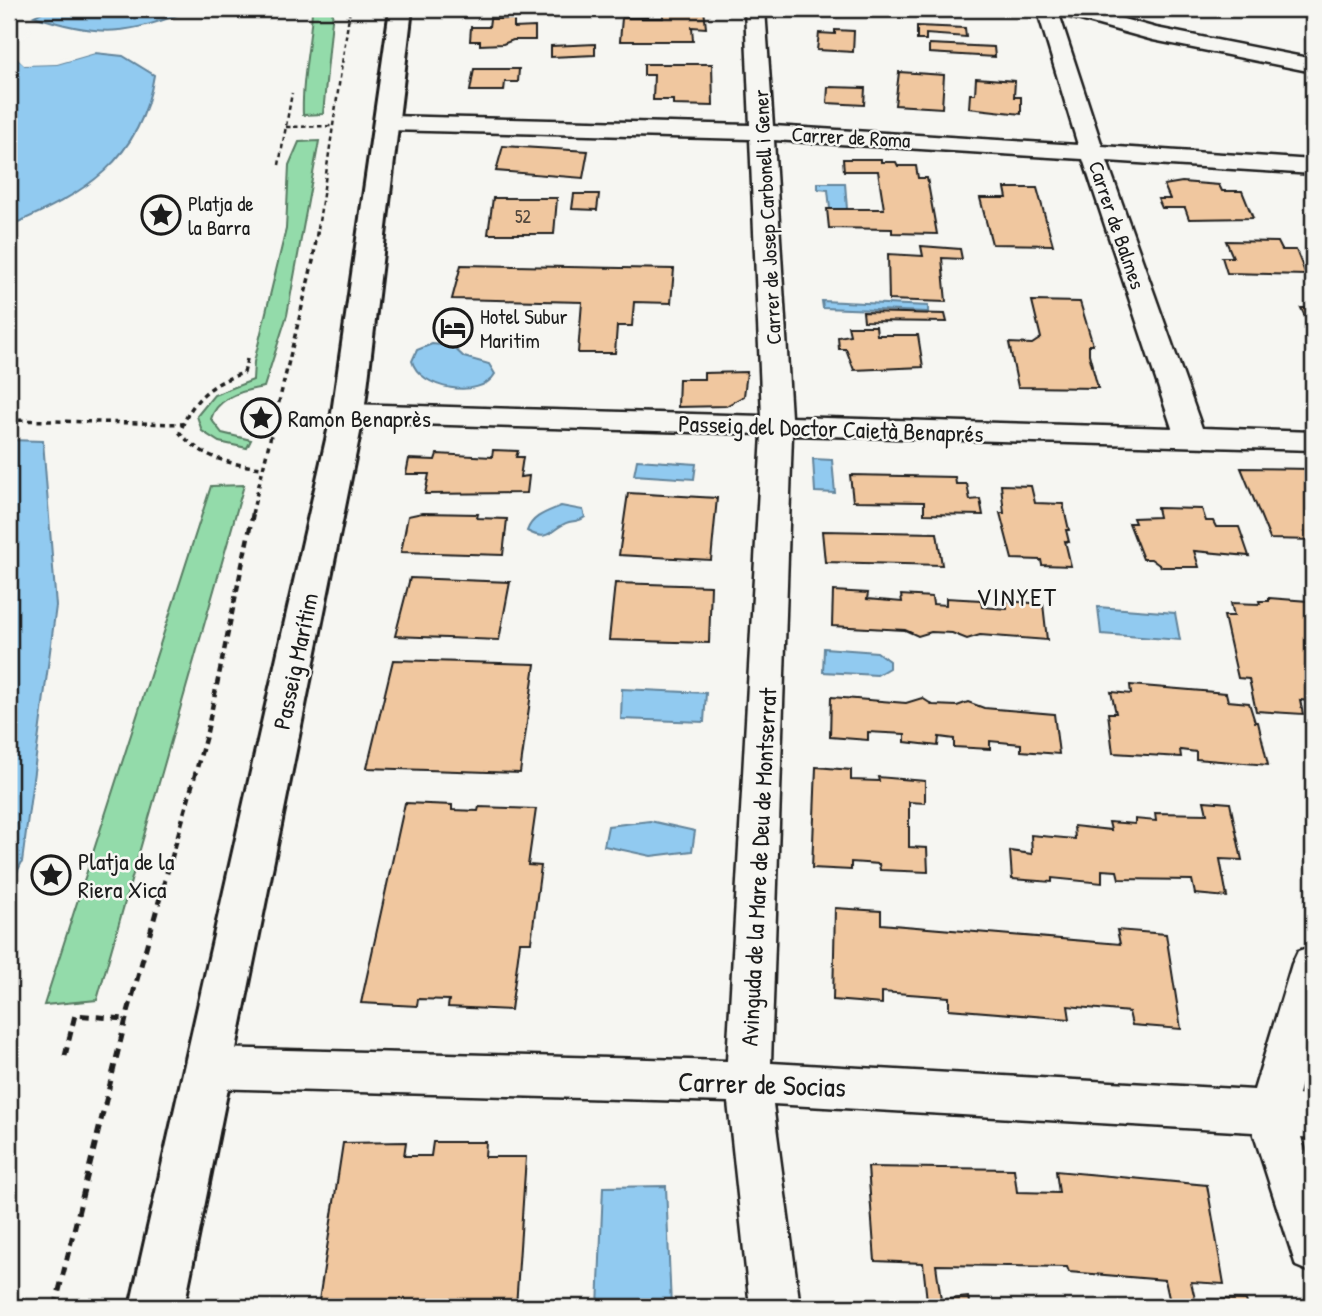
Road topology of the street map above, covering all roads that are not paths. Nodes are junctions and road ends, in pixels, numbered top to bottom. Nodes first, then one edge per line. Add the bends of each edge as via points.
1 (401, 9) edge
2 (755, 9) edge
3 (1047, 9) edge
4 (1065, 9) edge
5 (1313, 65) edge
6 (388, 123) junction
7 (764, 132) junction
8 (1092, 151) junction
9 (1313, 167) edge
10 (348, 413) junction
11 (777, 426) junction
12 (1191, 439) junction
13 (1313, 441) edge
14 (1313, 964) edge
15 (210, 1068) junction
16 (748, 1082) junction
17 (1270, 1112) junction
18 (1313, 1117) edge
19 (1313, 1249) edge
20 (157, 1307) edge
21 (775, 1307) edge

1 - 6 street, Passeig Marítim
2 - 7 street, Carrer de Josep Carbonell i Gener
3 - 8 street, Carrer de Balmes
4 - 5 street via 1153,34
6 - 7 street, Carrer de Roma
6 - 10 street, Passeig Marítim
7 - 8 street, Carrer de Roma
7 - 11 street, Carrer de Josep Carbonell i Gener
8 - 9 street, Carrer de Roma
8 - 12 street, Carrer de Balmes
10 - 11 street, Passeig del Doctor Caietà Benaprés
10 - 15 street, Passeig Marítim
11 - 12 street, Passeig del Doctor Caietà Benaprés
11 - 16 street, Avinguda de la Mare de Deu de Montserrat
12 - 13 street, Passeig del Doctor Caietà Benaprés
14 - 17 street
15 - 16 street, Carrer de Socias
15 - 20 street, Passeig Marítim
16 - 17 street, Carrer de Socias
16 - 21 street, Avinguda de la Mare de Deu de Montserrat
17 - 18 street, Carrer de Socias
17 - 19 street

